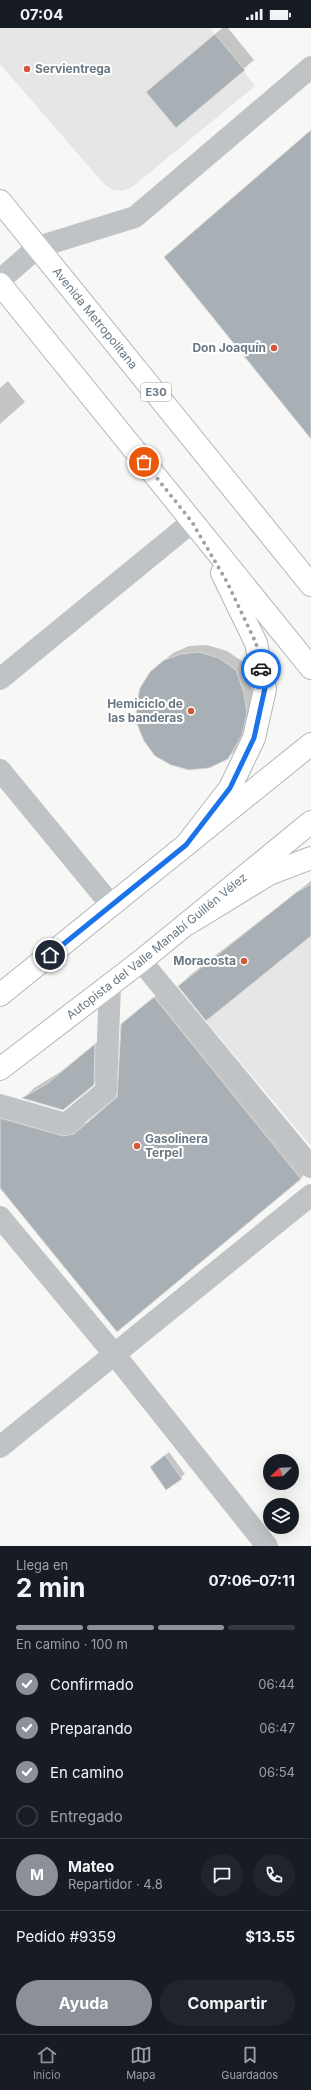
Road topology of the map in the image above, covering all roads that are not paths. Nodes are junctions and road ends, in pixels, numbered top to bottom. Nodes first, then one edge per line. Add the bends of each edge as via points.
1 (311, 67) edge
2 (0, 200) edge
3 (38, 247) junction
4 (0, 280) edge
5 (0, 284) edge
6 (192, 522) junction
7 (311, 585) edge
8 (311, 668) edge
9 (0, 679) edge
10 (311, 744) edge
11 (0, 770) edge
12 (311, 822) edge
13 (186, 845) junction
14 (311, 858) edge
15 (112, 906) junction
16 (189, 923) junction
17 (141, 962) junction
18 (110, 986) junction
19 (0, 995) edge
20 (0, 1069) edge
21 (0, 1105) edge
22 (311, 1167) edge
23 (311, 1195) edge
24 (0, 1217) edge
25 (115, 1355) junction
26 (0, 1447) edge
27 (267, 1546) edge

1 - 3 street via 135,217
2 - 3 main road, Avenida Metropolitana / E30
3 - 4 street
3 - 7 main road, Avenida Metropolitana / E30
5 - 6 main road
6 - 8 main road
6 - 9 street
6 - 13 main road via 227,582 256,643 265,688 254,738 230,788
10 - 13 main road
11 - 15 street
12 - 16 main road, Autopista del Valle Manabí Guillén Vélez
13 - 15 main road
14 - 16 main road via 269,874
15 - 19 main road
16 - 17 main road, Autopista del Valle Manabí Guillén Vélez
17 - 18 main road, Autopista del Valle Manabí Guillén Vélez
17 - 22 street
18 - 20 main road, Autopista del Valle Manabí Guillén Vélez
18 - 21 street via 106,1091 66,1124
23 - 25 street
24 - 25 street
25 - 26 street
25 - 27 street

